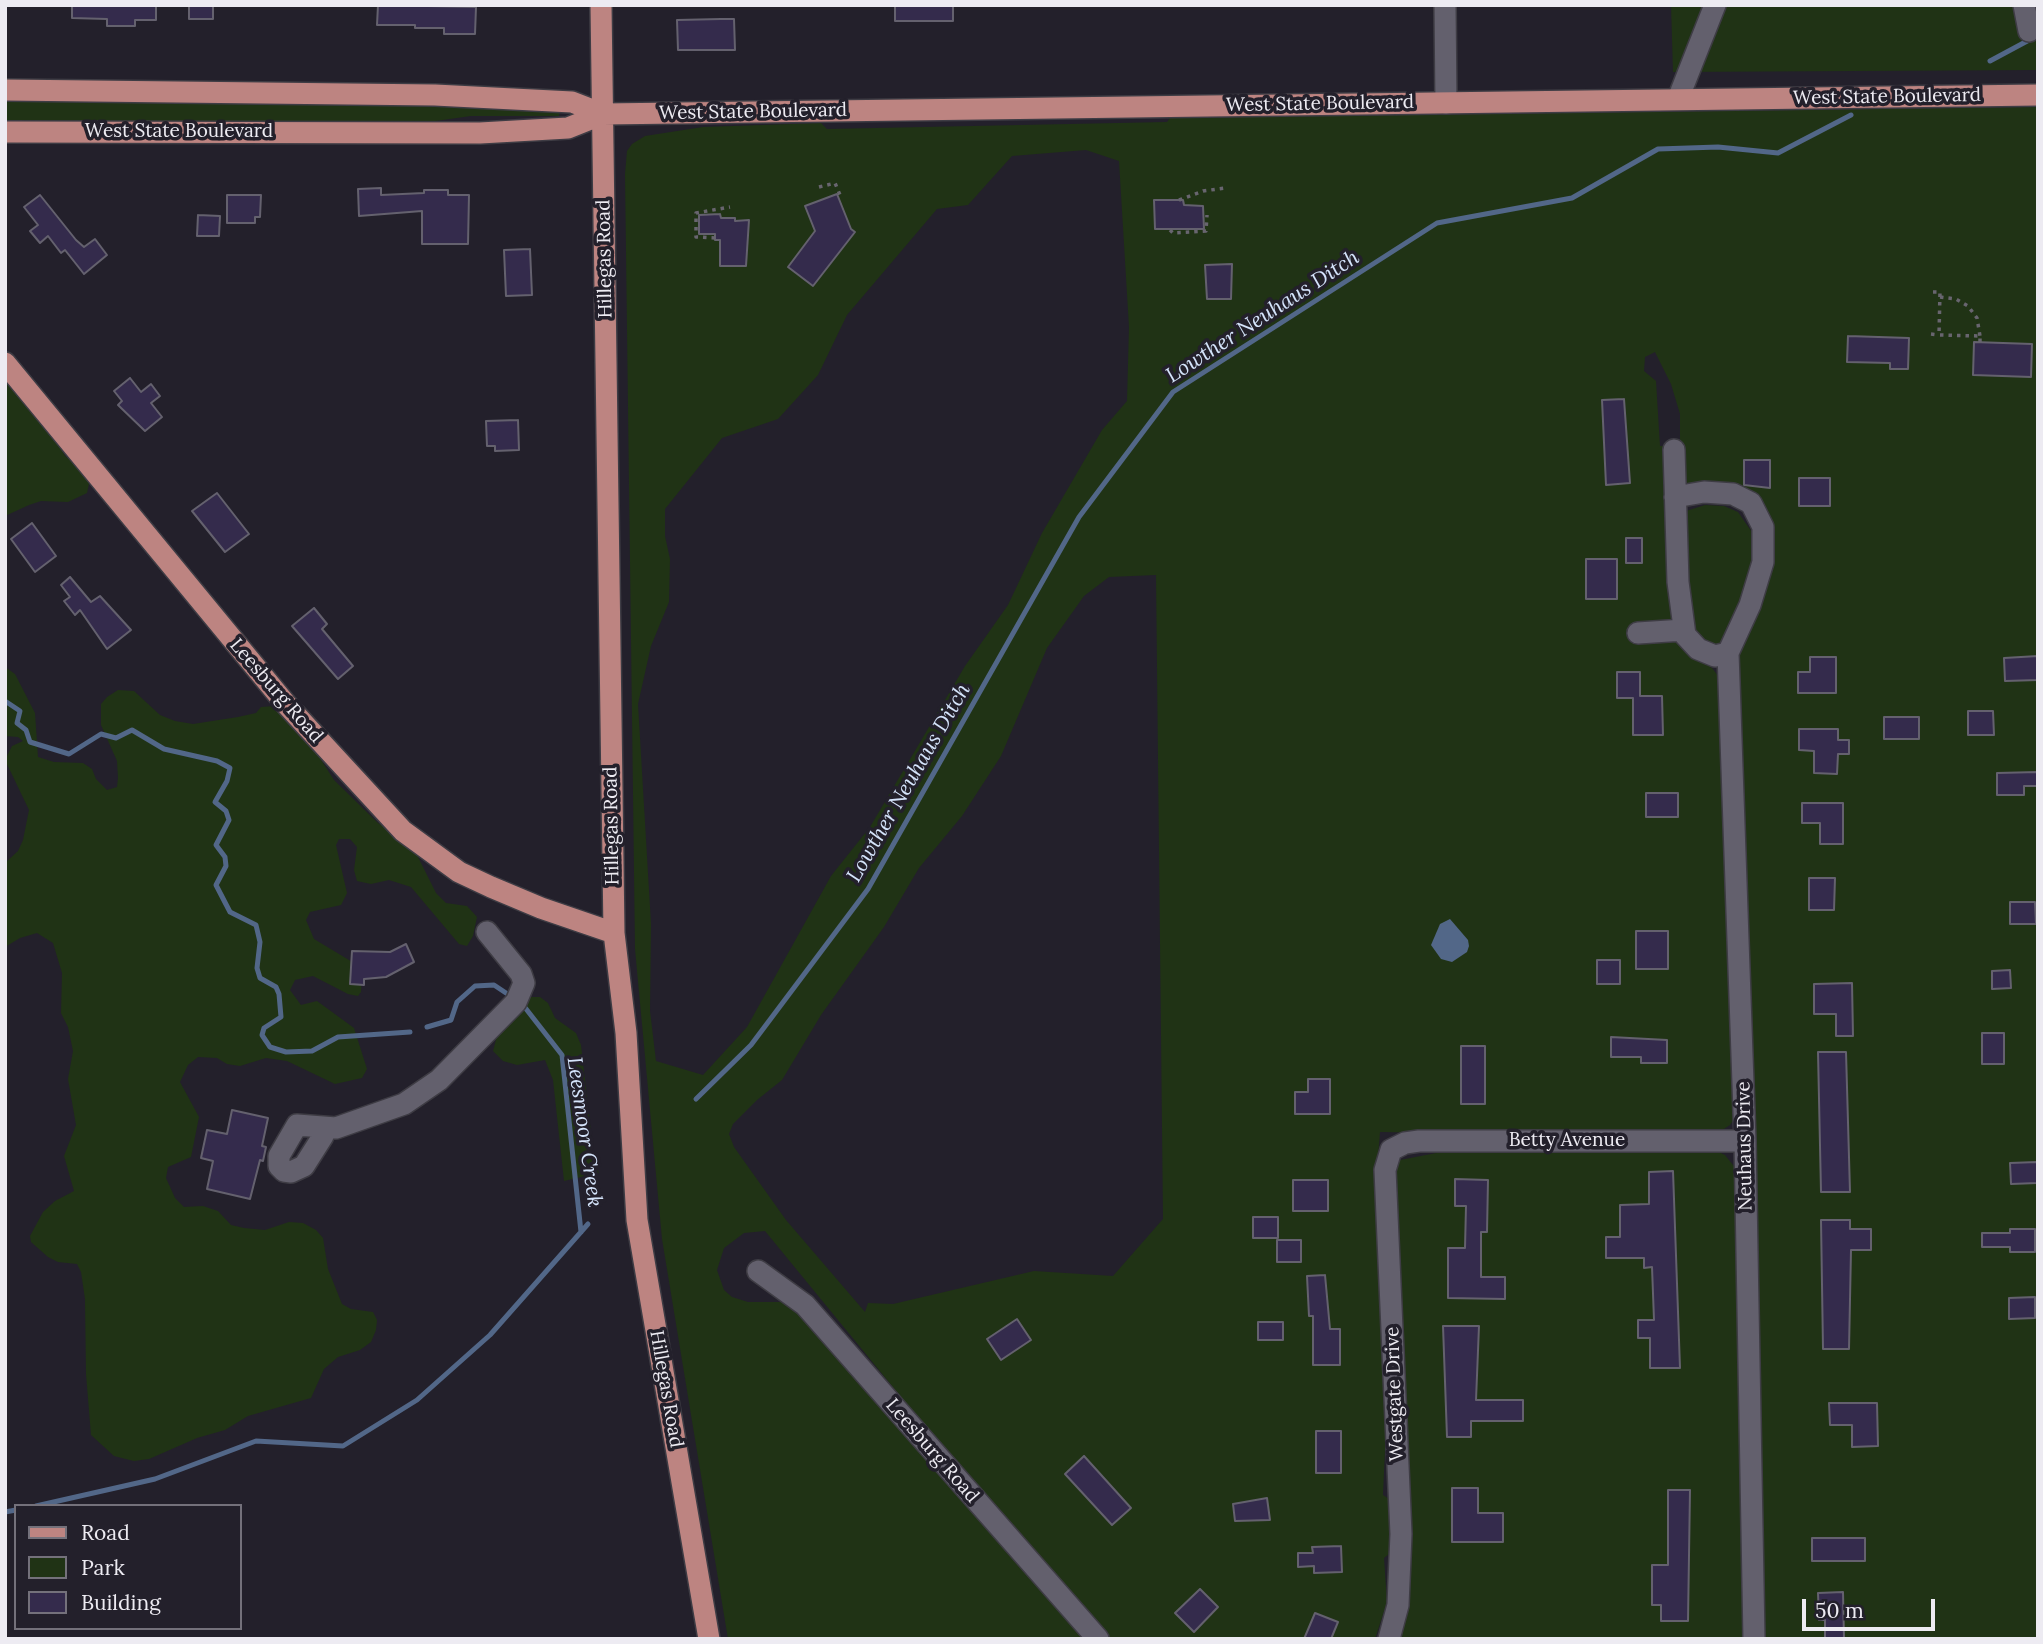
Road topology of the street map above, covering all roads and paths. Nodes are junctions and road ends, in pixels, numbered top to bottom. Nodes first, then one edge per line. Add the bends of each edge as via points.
1 (601, 5) edge
2 (1445, 5) edge
3 (1715, 5) edge
4 (2024, 5) edge
5 (2029, 31) dead end
6 (5, 90) edge
7 (2038, 95) edge
8 (1678, 100) junction
9 (1446, 103) junction
10 (603, 114) junction
11 (5, 132) edge
12 (818, 187) dead end
13 (1225, 188) dead end
14 (840, 195) dead end
15 (1179, 200) dead end
16 (730, 207) dead end
17 (1208, 215) dead end
18 (1170, 230) dead end
19 (715, 238) dead end
20 (1933, 292) dead end
21 (1940, 297) junction
22 (1931, 334) dead end
23 (1939, 335) junction
24 (5, 363) edge
25 (1674, 450) dead end
26 (1675, 497) junction
27 (1684, 630) junction
28 (1638, 633) dead end
29 (1728, 653) junction
30 (487, 932) dead end
31 (614, 933) junction
32 (323, 1136) dead end
33 (1745, 1141) junction
34 (1391, 1150) joint
35 (758, 1271) dead end
36 (709, 1639) edge
37 (1098, 1639) edge
38 (1389, 1639) edge
39 (1754, 1639) edge

1 - 10 main road, Hillegas Road
2 - 9 street
3 - 8 street
4 - 5 street
6 - 10 main road, West State Boulevard via 435,95 572,103
7 - 8 main road, West State Boulevard
8 - 9 main road, West State Boulevard
9 - 10 main road, West State Boulevard
10 - 11 main road, West State Boulevard via 568,128 469,134
10 - 31 main road, Hillegas Road
12 - 14 path via 835,183
13 - 15 path
16 - 19 path via 696,213 696,237
17 - 18 path via 1206,232
20 - 21 path via 1940,292
21 - 23 path
21 - 23 path via 1968,306 1978,318 1980,339
22 - 23 path
24 - 31 main road, Leesburg Road via 247,658 403,831 459,872
25 - 26 street
26 - 27 street
26 - 29 street, Neuhaus Drive via 1733,494 1751,503 1763,527 1763,562
27 - 28 street
27 - 29 street via 1698,649 1715,656
29 - 33 street, Neuhaus Drive
30 - 32 street via 521,974 524,983 516,1002 439,1080 404,1104 336,1128 297,1125 279,1156 279,1166 291,1172 304,1166
31 - 36 main road, Hillegas Road via 626,1033 637,1220
33 - 34 street, Betty Avenue via 1419,1141
33 - 39 street, Neuhaus Drive
34 - 38 street, Westgate Drive via 1385,1171 1401,1534 1398,1605
35 - 37 street, Leesburg Road via 805,1304

